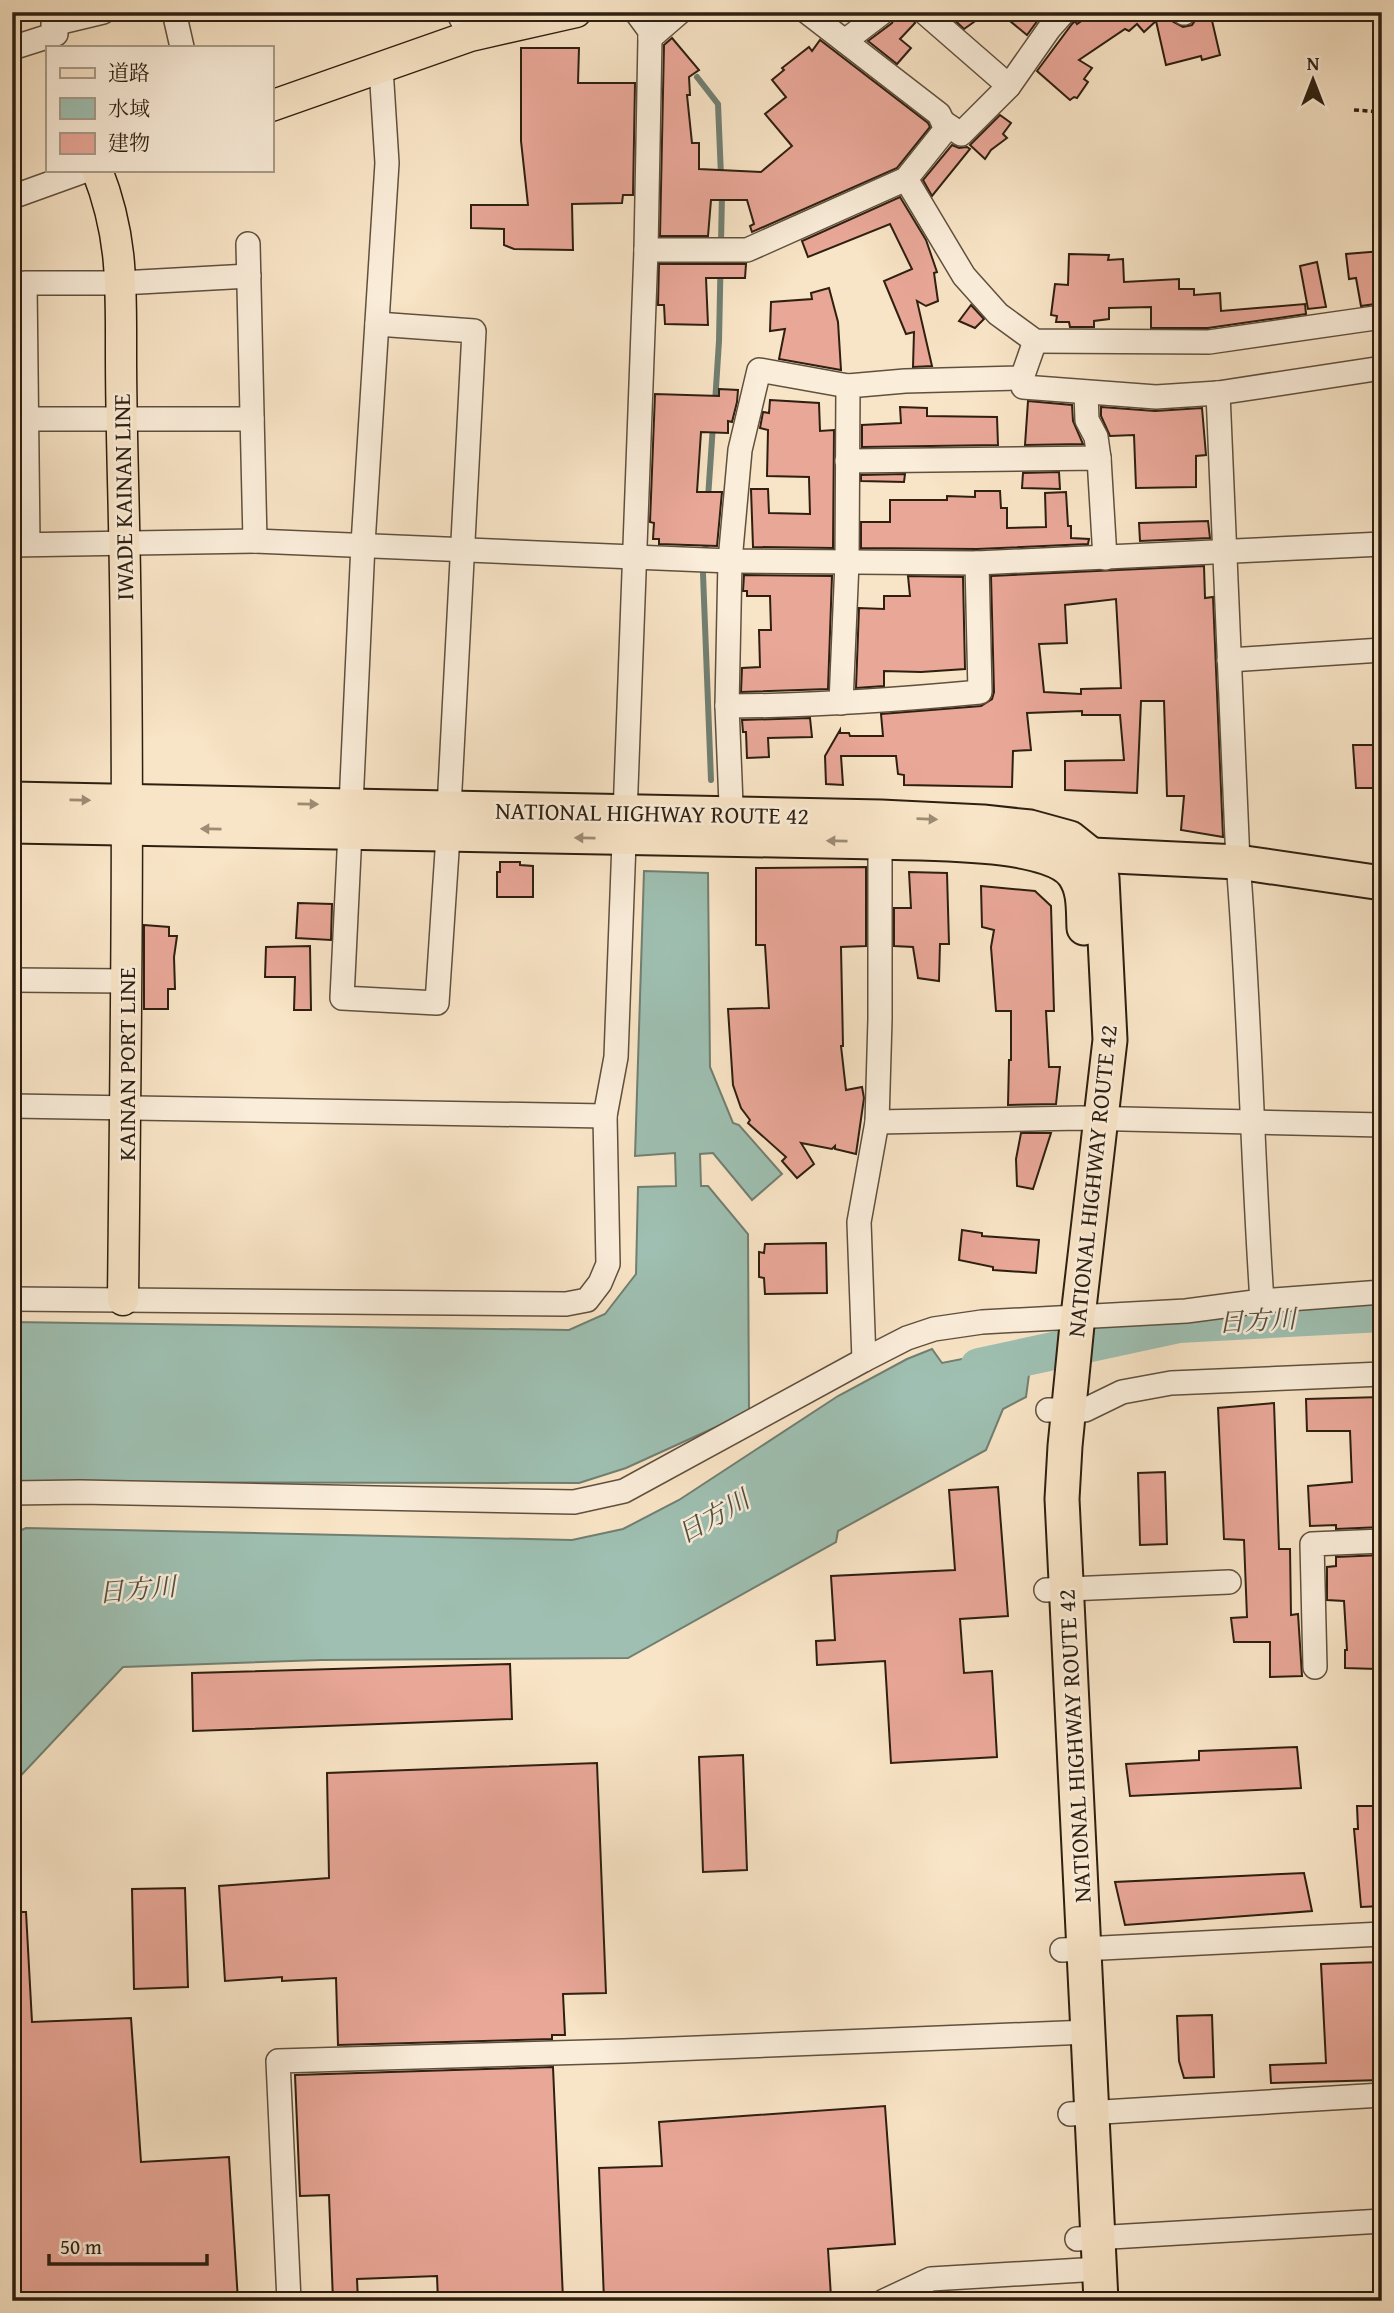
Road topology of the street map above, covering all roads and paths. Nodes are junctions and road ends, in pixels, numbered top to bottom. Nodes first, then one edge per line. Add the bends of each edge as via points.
1 (103, 12) edge
2 (174, 12) edge
3 (576, 12) edge
4 (636, 12) edge
5 (680, 12) edge
6 (807, 12) edge
7 (883, 12) edge
8 (924, 12) edge
9 (1064, 12) edge
10 (1075, 12) edge
11 (1083, 12) edge
12 (464, 24) edge
13 (55, 29) edge
14 (650, 38) junction
15 (845, 41) junction
16 (182, 46) edge
17 (12, 48) edge
18 (381, 68) junction
19 (1009, 86) junction
20 (273, 105) edge
21 (1354, 110) dead end
22 (1382, 112) edge
23 (943, 122) junction
24 (81, 172) edge
25 (98, 172) edge
26 (906, 179) junction
27 (12, 197) edge
28 (248, 244) dead end
29 (646, 250) junction
30 (249, 276) junction
31 (121, 283) junction
32 (1382, 317) edge
33 (377, 324) junction
34 (1035, 341) junction
35 (1382, 368) edge
36 (1022, 378) junction
37 (848, 386) junction
38 (1086, 393) junction
39 (1218, 393) junction
40 (19, 419) edge
41 (252, 419) junction
42 (121, 420) junction
43 (1099, 458) junction
44 (848, 461) junction
45 (255, 541) junction
46 (124, 543) junction
47 (363, 544) junction
48 (1382, 544) edge
49 (20, 545) edge
50 (461, 548) junction
51 (1225, 553) junction
52 (635, 556) junction
53 (1105, 558) junction
54 (730, 561) junction
55 (847, 562) junction
56 (977, 564) junction
57 (1382, 650) edge
58 (1230, 660) junction
59 (841, 703) junction
60 (727, 706) junction
61 (12, 799) edge
62 (128, 814) junction
63 (350, 818) junction
64 (449, 822) junction
65 (12, 826) edge
66 (623, 826) junction
67 (732, 826) junction
68 (880, 830) junction
69 (1029, 839) junction
70 (1090, 854) junction
71 (1163, 857) junction
72 (1238, 862) junction
73 (1382, 883) edge
74 (1105, 916) junction
75 (12, 980) edge
76 (126, 981) junction
77 (12, 1107) edge
78 (125, 1109) junction
79 (605, 1116) junction
80 (1092, 1119) junction
81 (877, 1122) junction
82 (1253, 1123) junction
83 (1382, 1125) edge
84 (1382, 1292) edge
85 (12, 1299) edge
86 (123, 1300) junction
87 (1262, 1301) junction
88 (1068, 1322) junction
89 (864, 1360) junction
90 (1382, 1374) edge
91 (1059, 1405) junction
92 (12, 1493) edge
93 (1382, 1541) edge
94 (1229, 1583) dead end
95 (1056, 1590) junction
96 (1315, 1667) dead end
97 (1382, 1934) edge
98 (1074, 1949) junction
99 (1077, 2032) junction
100 (1382, 2095) edge
101 (1081, 2113) junction
102 (1382, 2221) edge
103 (1089, 2270) edge
104 (289, 2301) edge
105 (884, 2301) edge

1 - 13 street
2 - 16 street
3 - 12 main road
4 - 14 street
5 - 14 street
6 - 15 street
7 - 15 street
8 - 19 street
9 - 19 street
10 - 11 street
12 - 18 main road
13 - 17 street
14 - 29 street
15 - 23 street via 939,114
18 - 20 main road
18 - 33 street via 387,163
19 - 23 street via 961,134
21 - 22 path
23 - 26 street via 946,130
24 - 27 street
25 - 31 main road, IWADE KAINAN LINE via 110,203
26 - 29 street via 747,250
26 - 34 street via 964,276 999,314
28 - 30 street
29 - 52 street
30 - 31 street
30 - 41 street
31 - 40 street via 25,283
31 - 42 main road, IWADE KAINAN LINE
32 - 34 street via 1209,342
33 - 47 street
33 - 50 street via 474,331
34 - 36 street
35 - 39 street
36 - 37 street
36 - 38 street via 1024,387
37 - 44 street
37 - 54 street via 759,370 740,450
38 - 39 street via 1156,397
38 - 43 street via 1087,420
39 - 51 street
40 - 42 street
40 - 49 street
41 - 42 street
41 - 45 street
42 - 46 main road, IWADE KAINAN LINE
43 - 44 street
43 - 53 street
44 - 55 street
45 - 46 street
45 - 47 street
46 - 49 street
46 - 62 main road, IWADE KAINAN LINE
47 - 50 street
47 - 63 street
48 - 51 street
50 - 52 street
50 - 64 street
51 - 53 street
51 - 58 street
52 - 54 street
52 - 66 street
53 - 56 street
54 - 55 street
54 - 60 street
55 - 56 street
55 - 59 street
56 - 59 street via 980,691
57 - 58 street
58 - 72 street
59 - 60 street
60 - 67 street
61 -> 62 highway, NATIONAL HIGHWAY ROUTE 42
62 - 63 highway, NATIONAL HIGHWAY ROUTE 42
62 - 65 highway, NATIONAL HIGHWAY ROUTE 42
62 - 76 main road, KAINAN PORT LINE
63 - 64 highway, NATIONAL HIGHWAY ROUTE 42
63 - 64 street via 342,998 437,1003
64 - 66 highway, NATIONAL HIGHWAY ROUTE 42
66 - 67 highway, NATIONAL HIGHWAY ROUTE 42
66 - 79 street via 616,1057
67 - 68 highway, NATIONAL HIGHWAY ROUTE 42
68 - 69 highway, NATIONAL HIGHWAY ROUTE 42
68 - 81 street
69 - 70 highway
69 - 71 highway via 1072,830
69 - 80 highway, NATIONAL HIGHWAY ROUTE 42 via 1063,864 1082,893
70 - 71 highway
70 - 74 highway, NATIONAL HIGHWAY ROUTE 42 via 1102,878
71 - 72 highway
71 - 74 highway via 1129,861 1113,871
72 - 73 highway
72 - 82 street
74 - 80 highway, NATIONAL HIGHWAY ROUTE 42 via 1111,1040
75 - 76 street
76 - 78 main road, KAINAN PORT LINE
77 - 78 street
78 - 79 street
78 - 86 main road, KAINAN PORT LINE
79 - 86 street via 608,1264 587,1300 566,1304
80 - 81 street
80 - 82 street
80 - 88 highway, NATIONAL HIGHWAY ROUTE 42
81 - 89 street via 859,1222
82 - 83 street
82 - 87 street
84 - 87 street
85 - 86 street
87 - 88 street
88 - 89 street via 982,1322 934,1329
88 - 91 highway, NATIONAL HIGHWAY ROUTE 42
89 - 92 street via 624,1491 574,1502
90 - 91 street via 1171,1383 1122,1392 1085,1410
91 - 95 highway, NATIONAL HIGHWAY ROUTE 42 via 1041,1476
93 - 96 street via 1312,1544
94 - 95 street
95 - 98 highway, NATIONAL HIGHWAY ROUTE 42
97 - 98 street
98 - 99 highway, NATIONAL HIGHWAY ROUTE 42
99 - 101 highway, NATIONAL HIGHWAY ROUTE 42
99 - 104 street via 278,2061
100 - 101 street
101 - 103 highway, NATIONAL HIGHWAY ROUTE 42
102 - 103 street
103 - 105 street via 931,2279

